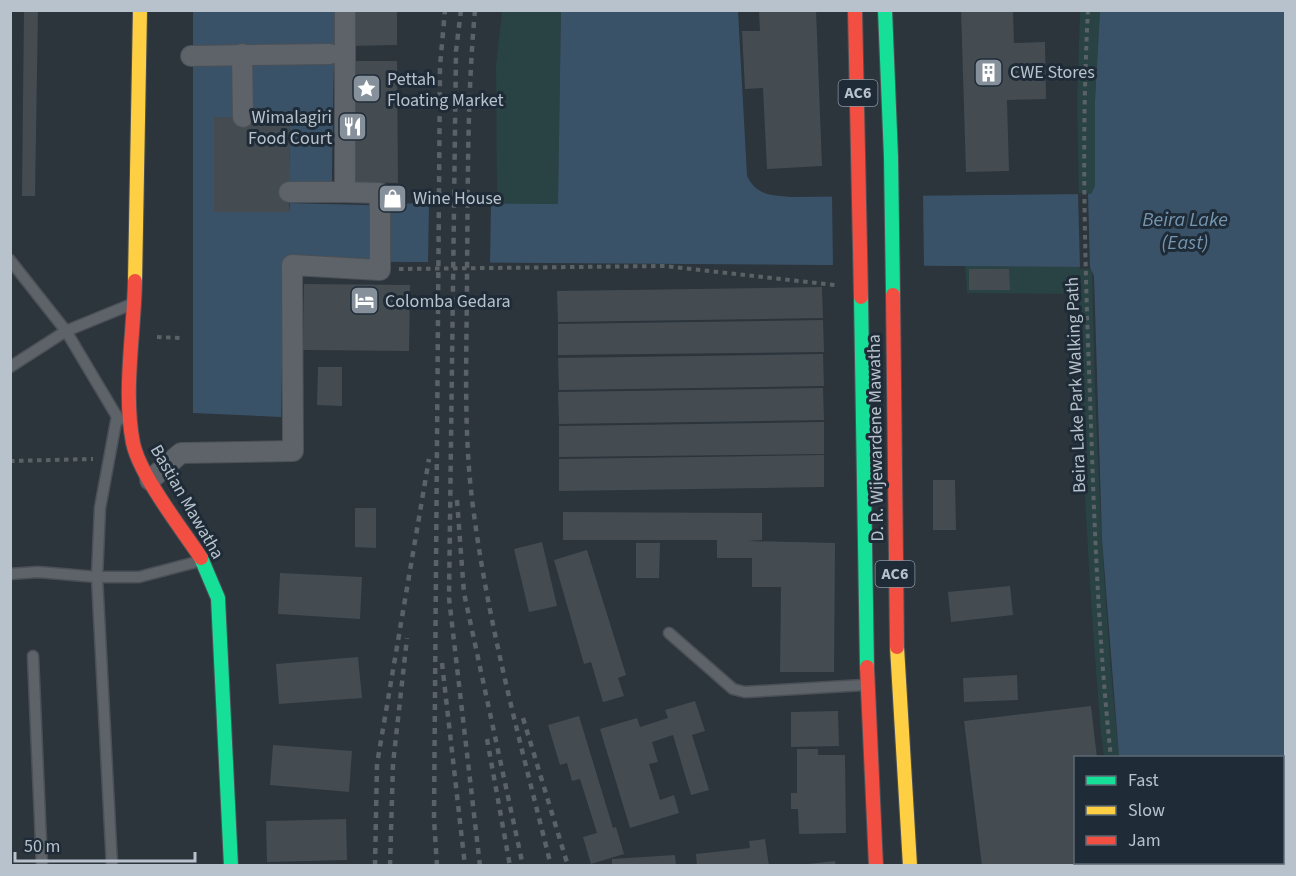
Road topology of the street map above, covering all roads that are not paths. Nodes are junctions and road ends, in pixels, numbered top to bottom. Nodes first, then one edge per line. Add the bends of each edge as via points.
1 (140, 10) edge
2 (345, 10) edge
3 (855, 10) edge
4 (885, 10) edge
5 (242, 54) junction
6 (330, 54) dead end
7 (190, 56) dead end
8 (243, 117) dead end
9 (289, 192) dead end
10 (345, 192) junction
11 (10, 260) edge
12 (135, 302) junction
13 (66, 331) junction
14 (10, 367) edge
15 (117, 416) junction
16 (133, 444) junction
17 (150, 480) junction
18 (203, 561) junction
19 (10, 574) edge
20 (97, 577) junction
21 (669, 633) dead end
22 (33, 656) dead end
23 (868, 685) junction
24 (42, 866) edge
25 (112, 866) edge
26 (231, 866) edge
27 (876, 866) edge
28 (910, 866) edge

1 - 12 main road, Bastian Mawatha
2 - 10 street
3 - 23 main road, D. R. Wijewardene Mawatha / AC6
4 - 28 main road, D. R. Wijewardene Mawatha / AC6 via 892,176 898,678
5 - 6 street
5 - 7 street
5 - 8 street
9 - 10 street
10 - 17 street via 380,193 380,270 292,265 293,451 181,453
11 - 13 lane
12 - 13 lane
12 - 16 main road, Bastian Mawatha via 130,394
13 - 14 lane
13 - 15 lane
15 - 16 lane
15 - 20 lane via 100,508
16 - 17 main road, Bastian Mawatha
17 - 18 main road, Bastian Mawatha
18 - 20 lane via 139,577
18 - 26 main road, Bastian Mawatha via 218,598
19 - 20 lane
20 - 25 lane
21 - 23 lane via 733,688 745,692
22 - 24 lane
23 - 27 main road, D. R. Wijewardene Mawatha / AC6

